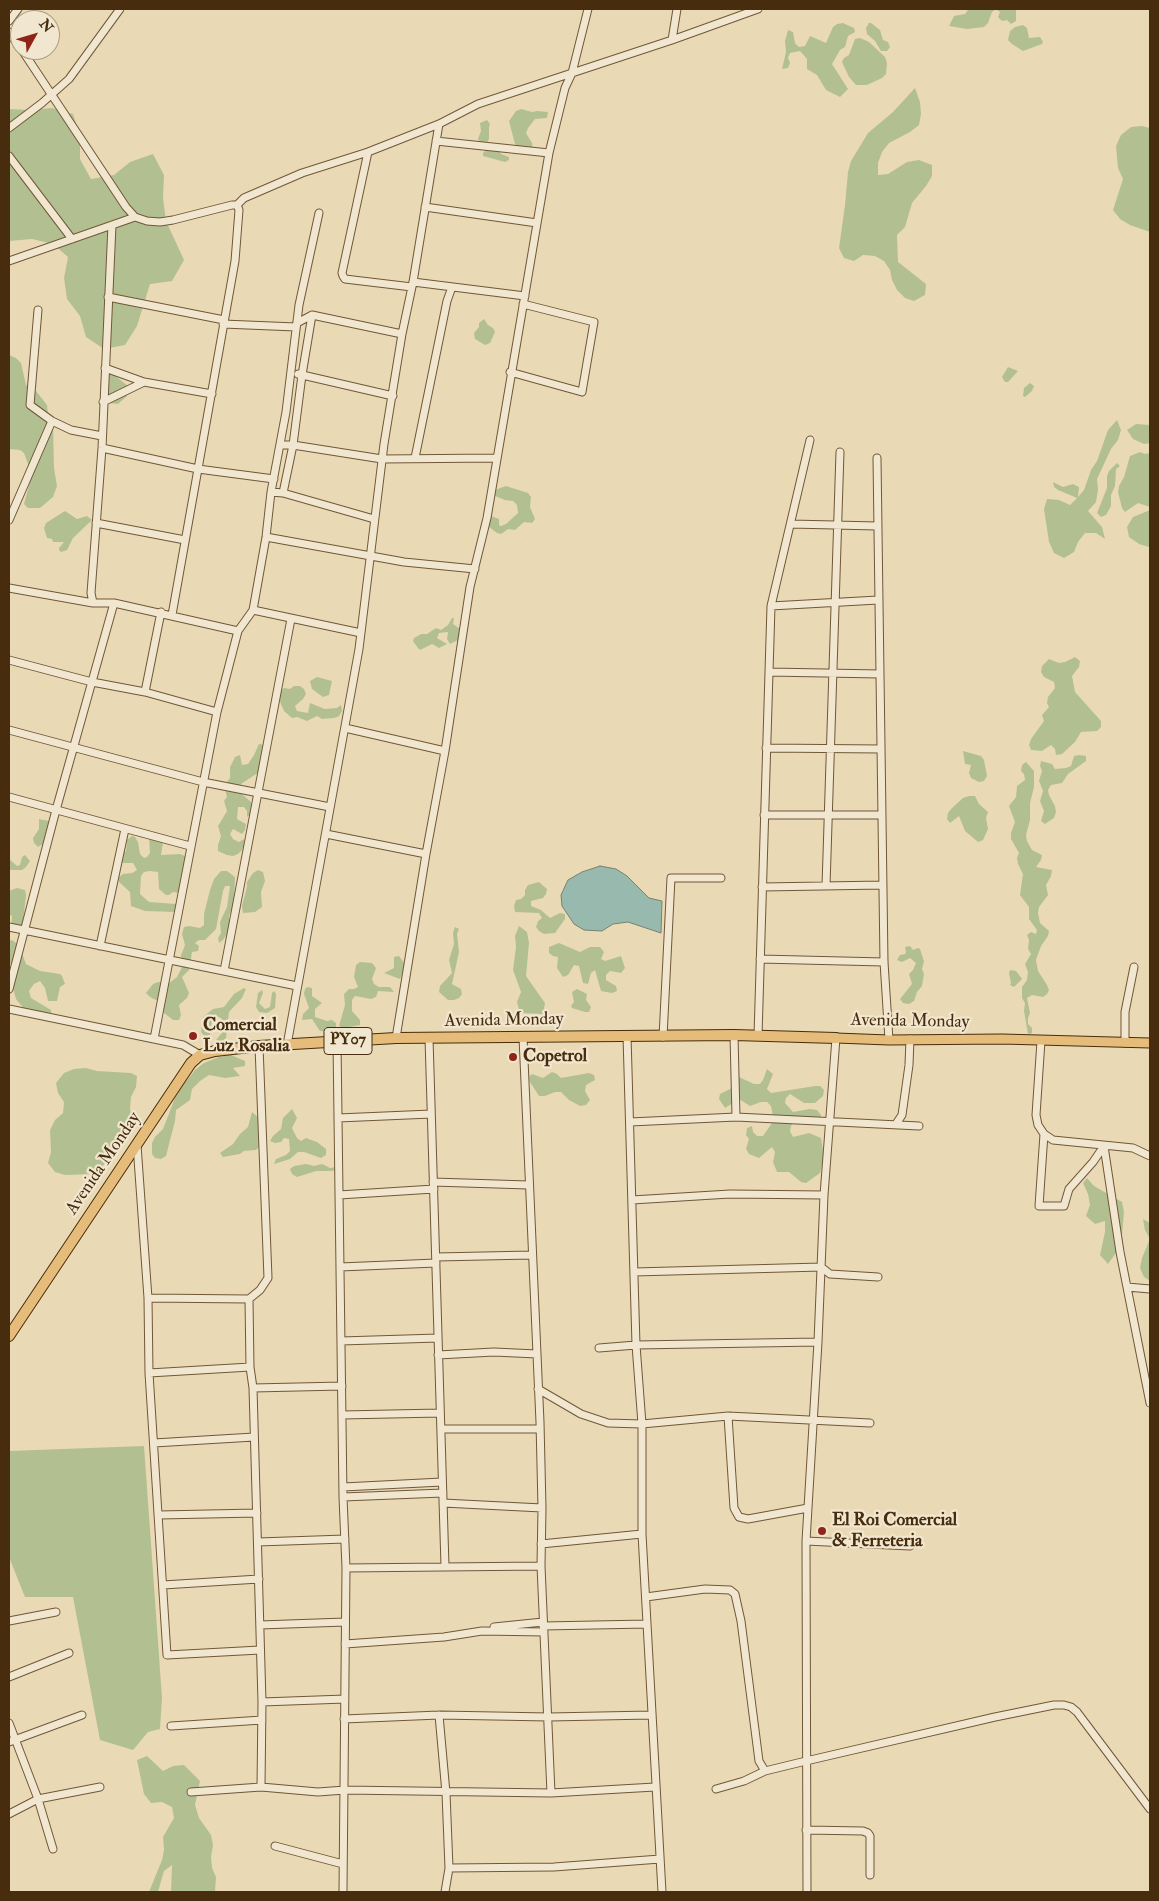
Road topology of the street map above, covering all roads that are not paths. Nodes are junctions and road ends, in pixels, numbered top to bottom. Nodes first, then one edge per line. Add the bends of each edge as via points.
1 (18, 9) edge
2 (120, 9) edge
3 (588, 9) edge
4 (678, 9) edge
5 (758, 9) edge
6 (9, 21) edge
7 (672, 40) junction
8 (29, 60) edge
9 (572, 73) junction
10 (52, 94) junction
11 (438, 124) junction
12 (9, 128) edge
13 (436, 141) junction
14 (368, 152) junction
15 (549, 153) junction
16 (9, 156) edge
17 (237, 205) junction
18 (425, 207) junction
19 (319, 214) dead end
20 (135, 217) junction
21 (537, 223) junction
22 (112, 225) junction
23 (72, 239) junction
24 (9, 261) edge
25 (413, 284) junction
26 (452, 287) junction
27 (525, 296) junction
28 (108, 297) junction
29 (523, 304) junction
30 (38, 310) dead end
31 (312, 315) junction
32 (223, 322) junction
33 (297, 325) junction
34 (402, 334) junction
35 (105, 368) junction
36 (510, 372) junction
37 (292, 373) junction
38 (302, 375) junction
39 (144, 382) junction
40 (212, 394) junction
41 (393, 396) junction
42 (103, 402) junction
43 (52, 421) junction
44 (102, 436) junction
45 (810, 440) dead end
46 (281, 444) junction
47 (293, 445) junction
48 (102, 448) junction
49 (840, 452) dead end
50 (416, 458) junction
51 (496, 458) junction
52 (877, 458) dead end
53 (382, 459) junction
54 (198, 469) junction
55 (274, 479) junction
56 (271, 492) junction
57 (283, 494) junction
58 (374, 519) junction
59 (9, 520) edge
60 (96, 523) junction
61 (791, 524) junction
62 (838, 525) junction
63 (877, 526) junction
64 (266, 537) junction
65 (185, 540) junction
66 (370, 556) junction
67 (475, 569) junction
68 (9, 588) edge
69 (878, 600) junction
70 (835, 602) junction
71 (93, 603) junction
72 (114, 604) junction
73 (771, 606) junction
74 (253, 610) junction
75 (161, 612) junction
76 (172, 615) junction
77 (291, 619) junction
78 (238, 630) junction
79 (361, 633) junction
80 (9, 660) edge
81 (769, 672) junction
82 (833, 673) junction
83 (880, 674) junction
84 (92, 682) junction
85 (145, 692) junction
86 (217, 712) junction
87 (345, 728) junction
88 (9, 730) edge
89 (73, 746) junction
90 (766, 748) junction
91 (830, 748) junction
92 (881, 749) junction
93 (445, 751) junction
94 (203, 782) junction
95 (258, 794) junction
96 (9, 797) edge
97 (330, 807) junction
98 (56, 810) junction
99 (764, 815) junction
100 (828, 815) junction
101 (882, 815) junction
102 (125, 829) junction
103 (326, 834) junction
104 (190, 846) junction
105 (426, 854) junction
106 (720, 878) dead end
107 (883, 885) junction
108 (826, 886) junction
109 (762, 887) junction
110 (9, 927) edge
111 (24, 931) junction
112 (100, 946) junction
113 (760, 959) junction
114 (169, 960) junction
115 (884, 962) junction
116 (1134, 967) dead end
117 (224, 971) junction
118 (298, 986) junction
119 (9, 989) edge
120 (9, 1008) edge
121 (627, 1036) junction
122 (734, 1036) junction
123 (758, 1036) junction
124 (523, 1037) junction
125 (663, 1037) junction
126 (396, 1038) junction
127 (429, 1038) junction
128 (836, 1038) junction
129 (154, 1039) junction
130 (910, 1039) junction
131 (889, 1040) junction
132 (1041, 1041) junction
133 (337, 1042) junction
134 (1125, 1043) junction
135 (1150, 1043) edge
136 (287, 1045) junction
137 (259, 1046) junction
138 (200, 1055) junction
139 (431, 1114) junction
140 (736, 1117) junction
141 (338, 1118) junction
142 (829, 1121) junction
143 (630, 1122) junction
144 (896, 1124) junction
145 (920, 1126) dead end
146 (1044, 1134) junction
147 (137, 1144) junction
148 (1104, 1146) junction
149 (1150, 1156) edge
150 (528, 1185) junction
151 (433, 1186) junction
152 (339, 1195) junction
153 (824, 1195) junction
154 (632, 1200) junction
155 (531, 1255) junction
156 (436, 1260) junction
157 (340, 1267) junction
158 (821, 1267) junction
159 (634, 1272) junction
160 (878, 1277) dead end
161 (1127, 1287) junction
162 (1150, 1289) edge
163 (148, 1298) junction
164 (249, 1299) junction
165 (9, 1336) edge
166 (438, 1338) junction
167 (341, 1341) junction
168 (818, 1342) junction
169 (636, 1346) junction
170 (600, 1348) dead end
171 (438, 1354) junction
172 (537, 1354) junction
173 (1146, 1362) edge
174 (250, 1367) junction
175 (149, 1373) junction
176 (342, 1386) junction
177 (253, 1388) junction
178 (538, 1389) junction
179 (1150, 1403) edge
180 (440, 1413) junction
181 (342, 1414) junction
182 (728, 1416) junction
183 (813, 1421) junction
184 (870, 1423) dead end
185 (642, 1424) junction
186 (441, 1429) junction
187 (539, 1429) junction
188 (254, 1437) junction
189 (154, 1443) junction
190 (442, 1482) junction
191 (343, 1487) junction
192 (442, 1493) junction
193 (343, 1497) junction
194 (443, 1503) junction
195 (542, 1508) junction
196 (808, 1508) junction
197 (257, 1513) junction
198 (159, 1516) junction
199 (642, 1534) junction
200 (345, 1539) junction
201 (806, 1541) junction
202 (258, 1542) junction
203 (541, 1544) junction
204 (910, 1546) dead end
205 (445, 1566) junction
206 (541, 1566) junction
207 (346, 1568) junction
208 (259, 1579) junction
209 (163, 1585) junction
210 (646, 1597) junction
211 (56, 1612) dead end
212 (9, 1621) edge
213 (345, 1622) junction
214 (647, 1624) junction
215 (260, 1626) junction
216 (544, 1627) junction
217 (345, 1644) junction
218 (260, 1650) junction
219 (68, 1654) dead end
220 (9, 1677) edge
221 (344, 1699) junction
222 (262, 1702) junction
223 (438, 1715) junction
224 (651, 1715) junction
225 (82, 1716) dead end
226 (549, 1717) junction
227 (344, 1719) junction
228 (262, 1720) junction
229 (9, 1722) edge
230 (171, 1726) dead end
231 (12, 1741) edge
232 (806, 1761) junction
233 (765, 1771) junction
234 (100, 1787) dead end
235 (261, 1787) junction
236 (655, 1787) junction
237 (716, 1789) dead end
238 (345, 1790) junction
239 (192, 1792) dead end
240 (446, 1792) junction
241 (551, 1793) junction
242 (38, 1799) junction
243 (1150, 1809) edge
244 (9, 1814) edge
245 (806, 1830) junction
246 (275, 1846) dead end
247 (53, 1849) dead end
248 (660, 1859) junction
249 (343, 1864) junction
250 (449, 1868) junction
251 (870, 1874) dead end
252 (343, 1892) edge
253 (445, 1892) edge
254 (662, 1892) edge
255 (806, 1892) edge

1 - 6 street
2 - 10 street via 69,79
3 - 9 street
4 - 7 street
5 - 7 street
7 - 9 street
8 - 10 street
9 - 11 street via 478,104
9 - 15 street via 564,88
10 - 12 street
10 - 20 street
11 - 13 street
11 - 14 street
13 - 15 street
13 - 18 street
14 - 17 street via 302,173 244,198
14 - 25 street via 342,276 345,279
15 - 21 street
16 - 23 street
17 - 20 street via 173,220 147,221
17 - 32 street via 235,261
18 - 21 street
18 - 25 street
19 - 33 street
20 - 22 street
21 - 27 street
22 - 23 street
22 - 28 street
23 - 24 street
25 - 26 street
25 - 34 street
26 - 27 street
26 - 50 street
27 - 29 street
28 - 32 street
28 - 35 street
29 - 36 street
29 - 36 street via 594,322 582,392
30 - 43 street via 30,405
31 - 33 street
31 - 34 street
31 - 38 street
32 - 33 street
32 - 40 street
33 - 37 street
34 - 41 street
35 - 39 street
35 - 42 street
36 - 51 street
37 - 38 street
37 - 46 street
38 - 41 street
38 - 47 street
39 - 40 street
39 - 42 street
40 - 54 street
41 - 53 street
42 - 44 street
43 - 44 street via 71,430
43 - 59 street
44 - 48 street
45 - 61 street
46 - 47 street
46 - 55 street
47 - 53 street
47 - 57 street
48 - 54 street
48 - 60 street
49 - 62 street
50 - 51 street
50 - 53 street
51 - 67 street
52 - 63 street
53 - 58 street
54 - 55 street
54 - 65 street
55 - 56 street
56 - 57 street
56 - 64 street
57 - 58 street
58 - 66 street
60 - 65 street
60 - 71 street
61 - 62 street
61 - 73 street
62 - 63 street
62 - 70 street
63 - 69 street
64 - 66 street
64 - 74 street
65 - 76 street
66 - 67 street via 429,566
66 - 79 street
67 - 93 street
68 - 71 street
69 - 70 street
69 - 83 street
70 - 73 street
70 - 82 street
71 - 72 street
72 - 75 street
72 - 84 street
73 - 81 street
74 - 77 street
74 - 78 street
75 - 76 street
75 - 85 street
76 - 78 street
77 - 79 street
77 - 95 street
78 - 86 street
79 - 87 street
80 - 84 street
81 - 82 street
81 - 90 street
82 - 83 street
82 - 91 street
83 - 92 street
84 - 85 street
84 - 89 street
85 - 86 street
86 - 94 street
87 - 93 street
87 - 97 street
88 - 89 street
89 - 94 street
89 - 98 street
90 - 91 street
90 - 99 street
91 - 92 street
91 - 100 street
92 - 101 street
93 - 105 street
94 - 95 street
94 - 104 street
95 - 97 street
95 - 117 street
96 - 98 street
97 - 103 street
98 - 102 street
98 - 111 street
99 - 100 street
99 - 109 street
100 - 101 street
100 - 108 street
101 - 107 street
102 - 104 street
102 - 112 street
103 - 105 street
103 - 118 street
104 - 114 street
105 - 126 street
106 - 125 street via 671,878
107 - 108 street
107 - 115 street
108 - 109 street
109 - 113 street
110 - 111 street
111 - 112 street
111 - 119 street
112 - 114 street
113 - 115 street
113 - 123 street
114 - 117 street
114 - 129 street
115 - 131 street
116 - 134 street via 1125,1012
117 - 118 street
118 - 136 street
120 - 129 street
121 - 124 highway, Avenida Monday / PY07
121 - 125 highway, Avenida Monday / PY07
121 - 143 street
122 - 123 highway, Avenida Monday / PY07
122 - 125 highway, Avenida Monday / PY07
122 - 140 street
123 - 128 highway, Avenida Monday / PY07
124 - 127 highway, Avenida Monday / PY07
124 - 150 street
126 - 127 highway, Avenida Monday / PY07
126 - 133 highway, Avenida Monday / PY07
127 - 139 street
128 - 131 main road, Avenida Monday / PY07
128 - 142 street
129 - 138 street via 183,1045
130 - 131 main road, Avenida Monday / PY07
130 - 132 main road, Avenida Monday / PY07
130 - 144 street via 910,1065 902,1115
132 - 134 main road, Avenida Monday / PY07
132 - 146 street via 1036,1115
133 - 136 highway, Avenida Monday / PY07
133 - 141 street
134 - 135 main road, Avenida Monday / PY07
136 - 137 highway, Avenida Monday / PY07
137 - 138 highway, Avenida Monday / PY07
137 - 164 street via 268,1278
138 - 147 highway, Avenida Monday via 191,1062
139 - 141 street
139 - 151 street
140 - 142 street
140 - 143 street
141 - 152 street
142 - 144 street
142 - 153 street
143 - 154 street
144 - 145 street
146 - 148 street via 1054,1140
146 - 148 street via 1039,1206 1064,1206 1069,1189
147 - 163 street
147 - 165 highway, Avenida Monday
148 - 149 street via 1133,1148
148 - 161 street
150 - 151 street
150 - 155 street
151 - 152 street
151 - 156 street
152 - 157 street
153 - 154 street via 730,1194
153 - 158 street
154 - 159 street
155 - 156 street
155 - 172 street
156 - 157 street
156 - 166 street
157 - 167 street
158 - 159 street
158 - 160 street via 830,1274
158 - 168 street
159 - 169 street
161 - 162 street
161 - 173 street
163 - 164 street
163 - 175 street
164 - 174 street
166 - 167 street
166 - 171 street
167 - 176 street
168 - 169 street
168 - 183 street
169 - 170 street
169 - 185 street
171 - 172 street
171 - 180 street
172 - 178 street
173 - 179 street
174 - 175 street
174 - 177 street
175 - 189 street
176 - 177 street
176 - 181 street
177 - 188 street
178 - 185 street via 594,1419 608,1423
178 - 187 street
180 - 181 street
180 - 186 street
181 - 191 street
182 - 183 street
182 - 185 street
182 - 196 street via 734,1508 739,1517 748,1519
183 - 184 street
183 - 196 street
185 - 199 street
186 - 187 street
186 - 190 street
187 - 195 street
188 - 189 street
188 - 197 street
189 - 198 street
190 - 191 street
190 - 192 street
191 - 193 street
192 - 193 street
192 - 194 street
193 - 200 street
194 - 195 street
194 - 205 street
195 - 203 street
196 - 201 street
197 - 198 street
197 - 202 street
198 - 209 street
199 - 203 street
199 - 210 street
200 - 202 street
200 - 207 street
201 - 204 street
201 - 232 street
202 - 208 street
203 - 206 street
205 - 206 street
205 - 207 street
206 - 216 street
207 - 213 street
208 - 209 street
208 - 215 street
209 - 218 street via 167,1655
210 - 214 street
210 - 233 street via 705,1589 733,1591 741,1621 759,1761
211 - 212 street
213 - 215 street
213 - 217 street
214 - 216 street
214 - 224 street
215 - 218 street
216 - 217 street via 486,1628 444,1637
216 - 226 street
217 - 221 street
218 - 222 street
219 - 220 street
221 - 222 street
221 - 227 street
222 - 228 street
223 - 226 street
223 - 227 street
223 - 240 street
224 - 226 street
224 - 236 street
225 - 231 street
226 - 241 street
227 - 238 street
228 - 230 street
228 - 235 street
229 - 231 street
231 - 242 street
232 - 233 street
232 - 243 street via 995,1717 1064,1705 1077,1712
232 - 245 street
233 - 237 street
234 - 242 street
235 - 238 street via 318,1792
235 - 239 street
236 - 241 street
236 - 248 street
238 - 240 street
238 - 249 street
240 - 241 street
240 - 250 street
242 - 244 street
242 - 247 street
245 - 251 street via 868,1833
245 - 255 street
246 - 249 street
248 - 250 street via 554,1867
248 - 254 street
249 - 252 street
250 - 253 street

